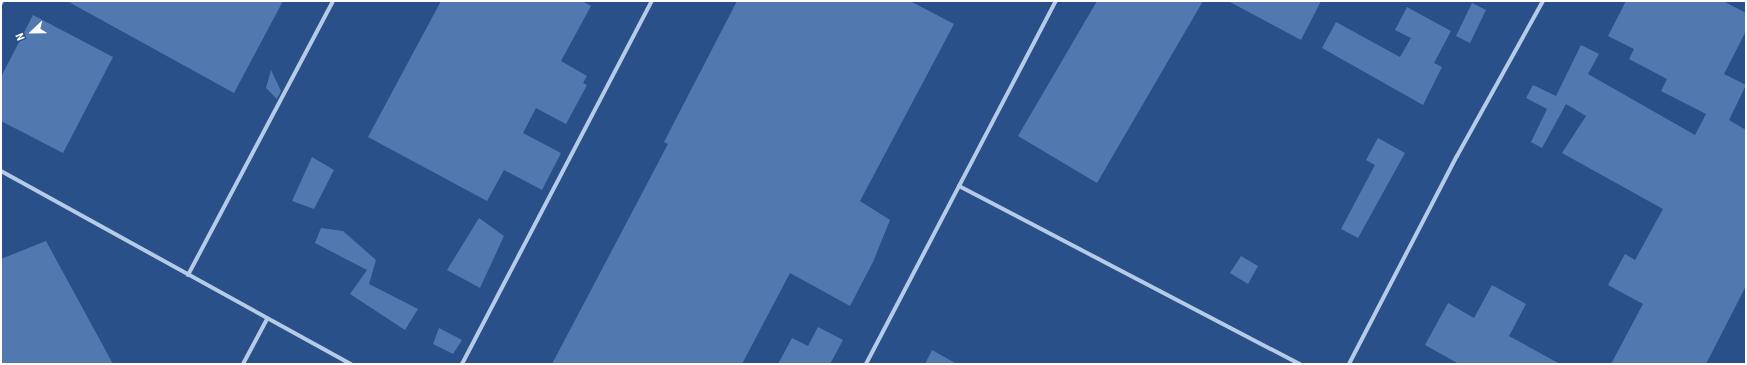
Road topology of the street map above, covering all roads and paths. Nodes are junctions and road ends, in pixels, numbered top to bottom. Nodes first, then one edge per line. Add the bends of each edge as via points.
1 (333, 1) edge
2 (652, 1) edge
3 (1056, 1) edge
4 (1543, 1) edge
5 (1, 171) edge
6 (959, 186) junction
7 (188, 275) junction
8 (267, 319) junction
9 (243, 364) edge
10 (351, 364) edge
11 (462, 364) edge
12 (866, 364) edge
13 (1300, 364) edge
14 (1349, 364) edge

1 - 7 street
2 - 11 street
3 - 6 street
4 - 14 street via 1457,156
5 - 7 street
6 - 12 street
6 - 13 street
7 - 8 street
8 - 9 street
8 - 10 street

